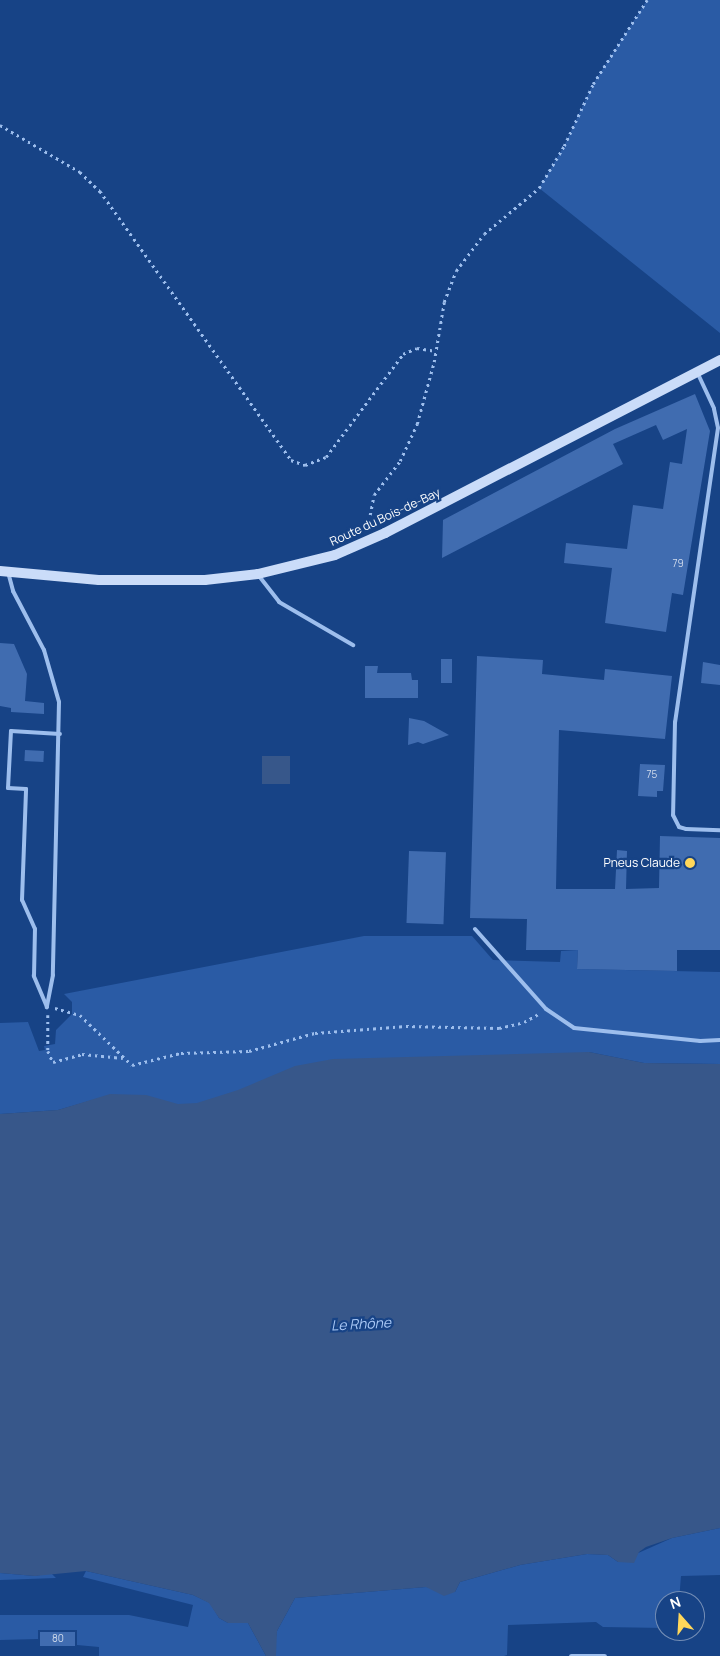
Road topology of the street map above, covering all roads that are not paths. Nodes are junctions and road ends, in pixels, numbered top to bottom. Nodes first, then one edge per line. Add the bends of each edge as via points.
1 (720, 360) edge
2 (698, 372) junction
3 (4, 572) edge
4 (258, 574) junction
5 (353, 645) dead end
6 (60, 734) junction
7 (720, 830) edge
8 (475, 928) dead end
9 (720, 1040) edge
10 (571, 1656) edge
11 (604, 1656) edge

1 - 2 main road, Route du Bois-de-Bay
2 - 4 main road, Route du Bois-de-Bay via 377,537 335,555
2 - 7 lane via 714,409 718,428 675,722 673,815 679,826 686,830
3 - 4 main road, Route du Bois-de-Bay via 166,582
3 - 6 lane via 44,650 58,702
4 - 5 lane via 279,602
6 - 6 lane via 53,975 48,1007 34,976 36,929 22,900 26,789 8,788 11,731
8 - 9 lane via 561,1022 587,1031
10 - 11 street

